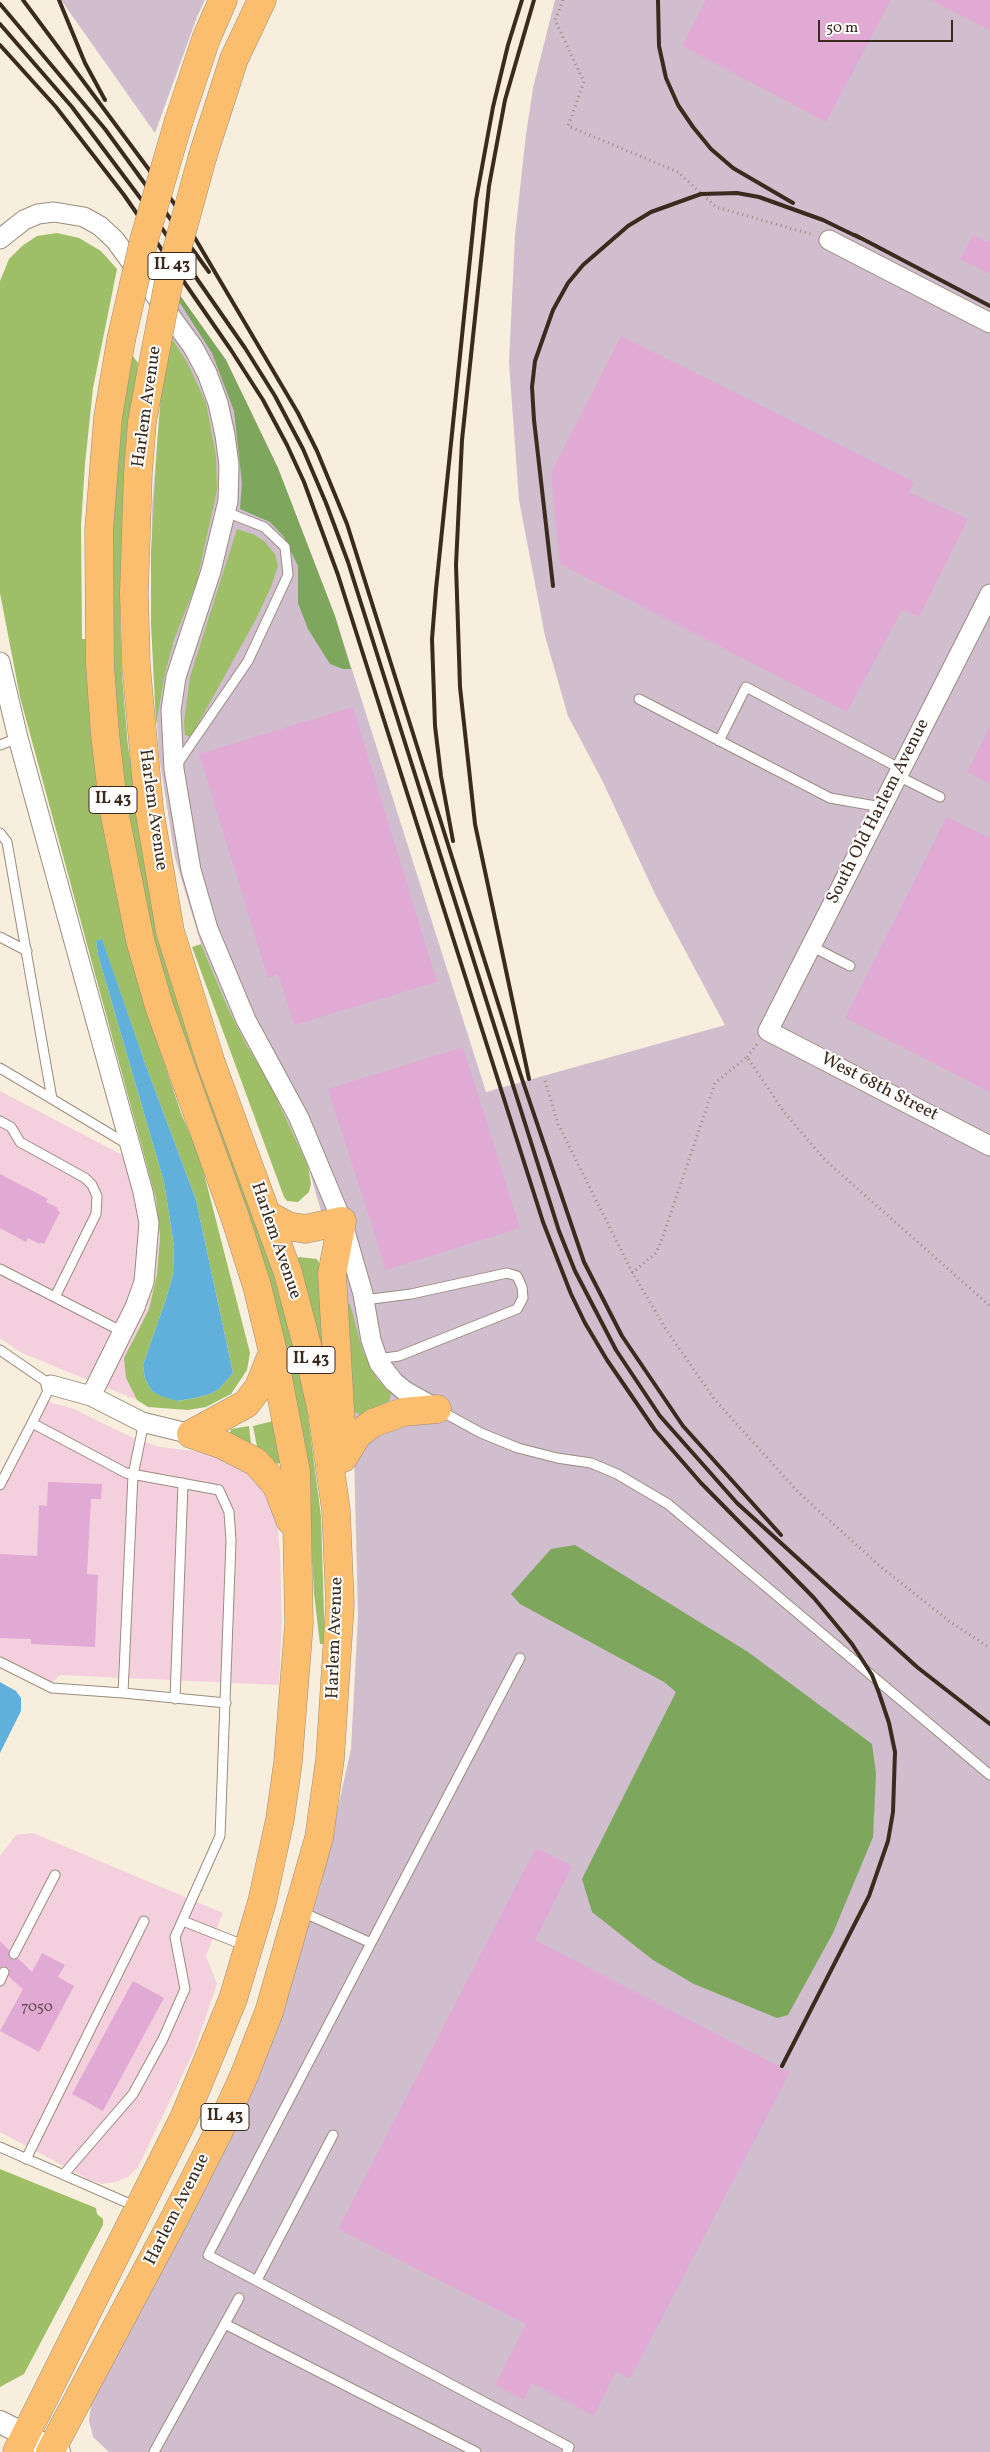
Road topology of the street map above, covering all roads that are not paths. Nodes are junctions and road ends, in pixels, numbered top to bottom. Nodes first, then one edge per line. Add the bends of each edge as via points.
1 (223, 0) edge
2 (262, 0) edge
3 (0, 239) edge
4 (829, 240) road end
5 (990, 323) edge
6 (226, 512) junction
7 (990, 594) edge
8 (0, 662) edge
9 (639, 699) dead end
10 (18, 738) junction
11 (719, 741) junction
12 (0, 744) edge
13 (174, 769) junction
14 (899, 772) junction
15 (940, 797) dead end
16 (881, 807) junction
17 (0, 833) edge
18 (0, 937) edge
19 (811, 946) junction
20 (27, 951) junction
21 (850, 966) dead end
22 (768, 1031) joint
23 (0, 1068) edge
24 (52, 1100) junction
25 (0, 1122) edge
26 (128, 1144) junction
27 (990, 1146) edge
28 (266, 1214) junction
29 (342, 1222) junction
30 (0, 1269) edge
31 (55, 1297) junction
32 (364, 1300) junction
33 (123, 1332) junction
34 (0, 1350) edge
35 (273, 1352) junction
36 (378, 1359) junction
37 (50, 1385) junction
38 (91, 1396) junction
39 (437, 1409) junction
40 (144, 1422) junction
41 (32, 1423) junction
42 (192, 1434) junction
43 (343, 1458) junction
44 (134, 1475) junction
45 (183, 1483) junction
46 (0, 1485) edge
47 (336, 1510) junction
48 (298, 1545) junction
49 (520, 1658) dead end
50 (0, 1662) edge
51 (123, 1693) junction
52 (175, 1698) junction
53 (226, 1703) junction
54 (990, 1775) edge
55 (56, 1875) dead end
56 (300, 1911) junction
57 (144, 1921) dead end
58 (183, 1921) junction
59 (372, 1943) junction
60 (249, 1947) junction
61 (14, 1954) dead end
62 (333, 2135) dead end
63 (0, 2147) edge
64 (26, 2159) junction
65 (64, 2174) junction
66 (138, 2208) junction
67 (257, 2280) junction
68 (239, 2298) dead end
69 (225, 2324) junction
70 (0, 2422) edge
71 (21, 2443) edge
72 (53, 2451) edge
73 (154, 2452) edge
74 (476, 2452) edge
75 (567, 2452) edge

1 - 35 main road, Harlem Avenue / IL 43, bridge via 206,39 179,120 144,240 121,340 108,416 99,530 100,665 114,811 125,874 148,968 180,1069 235,1217
2 - 28 main road, Harlem Avenue / IL 43, bridge via 234,59 170,275 142,422 134,592 136,665 149,808 170,931 207,1050
3 - 6 street via 24,220 54,212 84,217 115,240 193,347 207,373 225,435 229,465
4 - 5 street
6 - 13 street via 212,571 176,677 171,710
6 - 13 lane via 264,526 285,547 288,575 248,661
7 - 14 street, South Old Harlem Avenue
8 - 10 street
9 - 11 lane
10 - 12 lane
10 - 26 street
11 - 14 lane via 746,687
11 - 16 lane via 830,798
13 - 29 street via 191,870 208,929 246,1020 299,1118
14 - 15 lane
14 - 16 street, South Old Harlem Avenue
16 - 19 street, South Old Harlem Avenue
17 - 20 lane via 6,842
18 - 20 lane
19 - 21 lane
19 - 22 street, South Old Harlem Avenue
20 - 24 lane
22 - 27 street, West 68th Street
23 - 24 lane
24 - 26 lane
25 - 31 lane via 11,1127 20,1142 85,1178 97,1196 96,1214
26 - 33 street via 149,1223 144,1282
28 - 29 main road via 288,1226 305,1229
28 - 47 main road, Harlem Avenue / IL 43 via 288,1273 307,1345 322,1412
29 - 32 street
29 - 43 main road via 332,1274
30 - 31 lane
31 - 33 lane
32 - 36 street
32 - 36 lane via 411,1294 507,1273 517,1276 522,1287 523,1298 517,1309 399,1356
33 - 38 street
34 - 37 lane
35 - 42 main road via 259,1387 246,1404
35 - 48 main road, Harlem Avenue / IL 43 via 296,1472
36 - 39 street via 400,1387
37 - 38 street
37 - 41 lane
38 - 40 street
39 - 43 main road via 403,1412 373,1423 358,1434
39 - 54 lane via 481,1433 518,1448 591,1463 617,1474 668,1504
40 - 42 street
40 - 44 lane
41 - 44 lane
41 - 46 lane
42 - 48 main road via 242,1453 266,1472 277,1486
43 - 47 main road
44 - 45 lane
44 - 51 lane
45 - 52 lane
45 - 53 lane via 219,1490 229,1512
47 - 56 main road, Harlem Avenue / IL 43 via 340,1604 330,1759 319,1838
48 - 60 main road, Harlem Avenue / IL 43 via 299,1624 288,1762 280,1819
49 - 59 lane
50 - 51 lane via 52,1688
51 - 52 lane
52 - 53 lane
53 - 58 lane via 220,1836
55 - 61 lane
56 - 59 lane
56 - 72 main road, Harlem Avenue / IL 43 via 270,2012 244,2076 172,2223
57 - 64 lane
58 - 60 lane
58 - 65 lane via 175,1937 185,1989 163,2039 133,2094
59 - 67 lane via 208,2255
60 - 66 main road, Harlem Avenue / IL 43 via 233,1998 184,2118
62 - 67 lane
63 - 64 lane
64 - 65 lane
65 - 66 lane
66 - 71 main road, Harlem Avenue / IL 43
67 - 75 lane via 570,2447
68 - 69 lane
69 - 73 lane
69 - 74 lane
70 - 71 street
71 - 72 street

